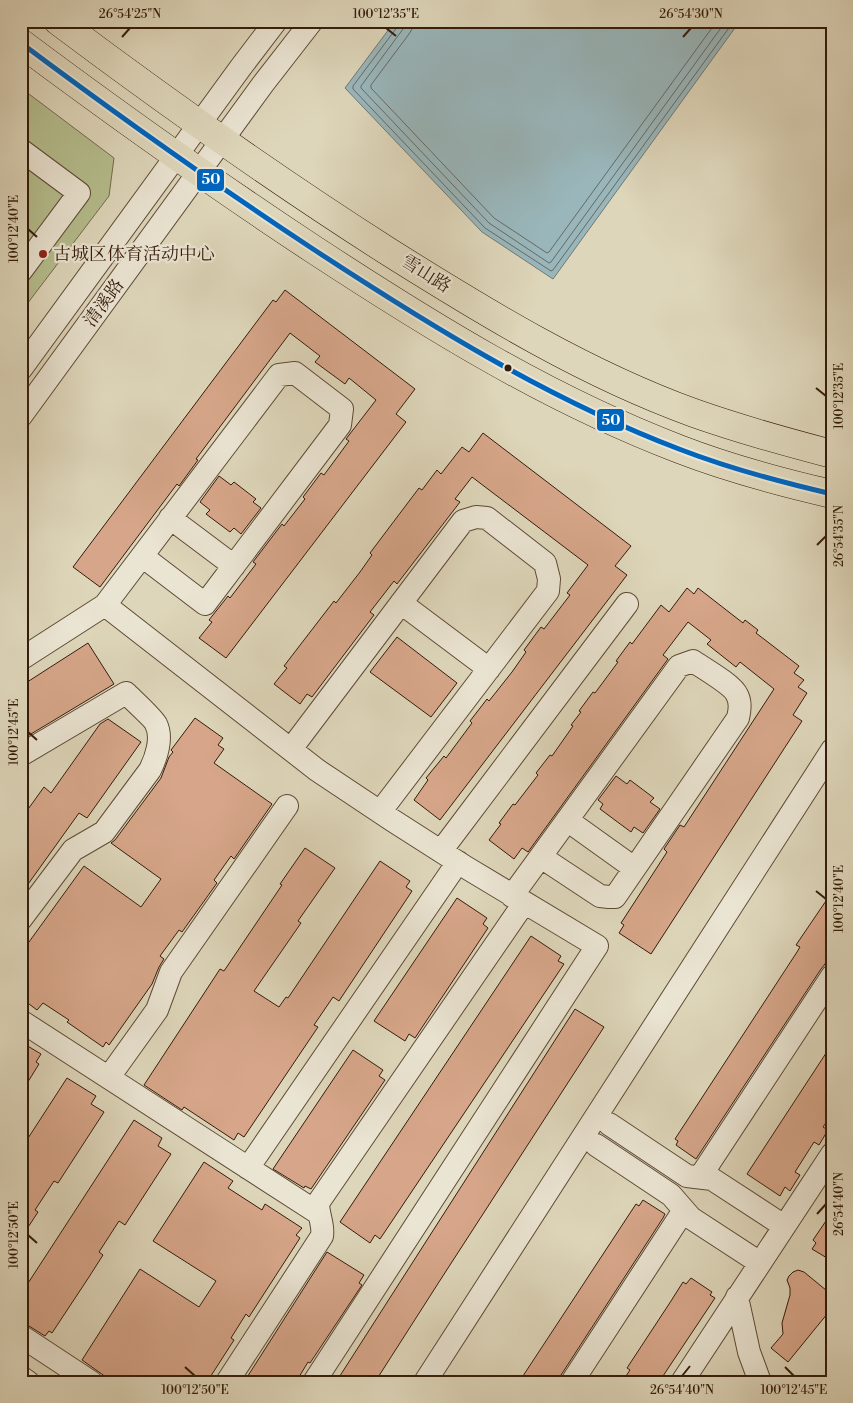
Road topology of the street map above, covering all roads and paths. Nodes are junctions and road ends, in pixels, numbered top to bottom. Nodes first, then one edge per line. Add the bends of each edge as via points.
1 (58, 21) edge
2 (276, 21) edge
3 (312, 21) edge
4 (21, 43) edge
5 (199, 124) junction
6 (222, 140) junction
7 (176, 156) junction
8 (24, 159) edge
9 (199, 172) junction
10 (21, 271) edge
11 (21, 369) edge
12 (21, 416) edge
13 (832, 454) edge
14 (832, 494) edge
15 (170, 518) junction
16 (142, 556) junction
17 (234, 566) junction
18 (401, 603) junction
19 (627, 604) dead end
20 (105, 605) junction
21 (21, 659) edge
22 (489, 669) junction
23 (290, 749) junction
24 (832, 750) edge
25 (21, 755) edge
26 (832, 779) edge
27 (287, 806) dead end
28 (380, 812) junction
29 (567, 820) junction
30 (450, 857) junction
31 (541, 857) junction
32 (634, 868) junction
33 (518, 899) junction
34 (21, 918) edge
35 (832, 976) edge
36 (21, 1021) edge
37 (110, 1077) junction
38 (609, 1124) junction
39 (596, 1145) junction
40 (832, 1154) edge
41 (248, 1168) junction
42 (697, 1177) junction
43 (681, 1206) junction
44 (318, 1214) junction
45 (784, 1226) junction
46 (760, 1264) junction
47 (737, 1298) junction
48 (21, 1336) edge
49 (21, 1377) edge
50 (28, 1382) edge
51 (90, 1382) edge
52 (227, 1382) edge
53 (314, 1382) edge
54 (426, 1382) edge
55 (444, 1382) edge
56 (572, 1382) edge
57 (682, 1382) edge
58 (760, 1382) edge

1 - 5 main road, 雪山路
2 - 5 street, 清溪路
3 - 6 street, 清溪路
4 - 7 main road
5 - 6 main road, 雪山路
5 - 7 street, 清溪路
6 - 9 street, 清溪路
6 - 13 main road, 雪山路 via 408,264 554,350 694,413
7 - 9 main road
7 - 11 street, 清溪路
8 - 10 street via 79,193
9 - 12 street, 清溪路
9 - 14 main road via 395,302 536,384 614,422 680,449
15 - 16 street
15 - 17 street
15 - 17 street via 279,375 295,373 303,379 342,409 340,425
16 - 17 street via 205,604
16 - 20 street
18 - 22 street
18 - 22 street via 463,521 486,518 544,563 550,578 548,591
18 - 23 street
19 - 30 street
20 - 21 street
20 - 23 street
22 - 28 street
23 - 28 street
24 - 54 street
25 - 34 street via 126,693 156,724 158,748 150,770 104,832 73,850
26 - 38 street
27 - 37 street via 171,972 157,1010
28 - 30 street
29 - 31 street
29 - 32 street
29 - 32 street via 679,666 693,661 735,690 740,702 738,718
30 - 33 street
30 - 41 street
31 - 32 street via 600,896 609,898 614,897
31 - 33 street
33 - 44 street via 318,1203
33 - 53 street via 597,946
35 - 42 street
36 - 37 street
37 - 41 street
38 - 39 street
38 - 42 street via 688,1176
39 - 43 street via 671,1195
39 - 55 street
40 - 45 street
41 - 44 street
42 - 43 street via 689,1179 680,1188
42 - 45 street via 712,1179
43 - 46 street via 691,1218
43 - 56 street
44 - 52 street via 324,1229 322,1236
45 - 46 street
46 - 47 street
47 - 57 street
47 - 58 street via 749,1352
48 - 51 street
49 - 50 street

